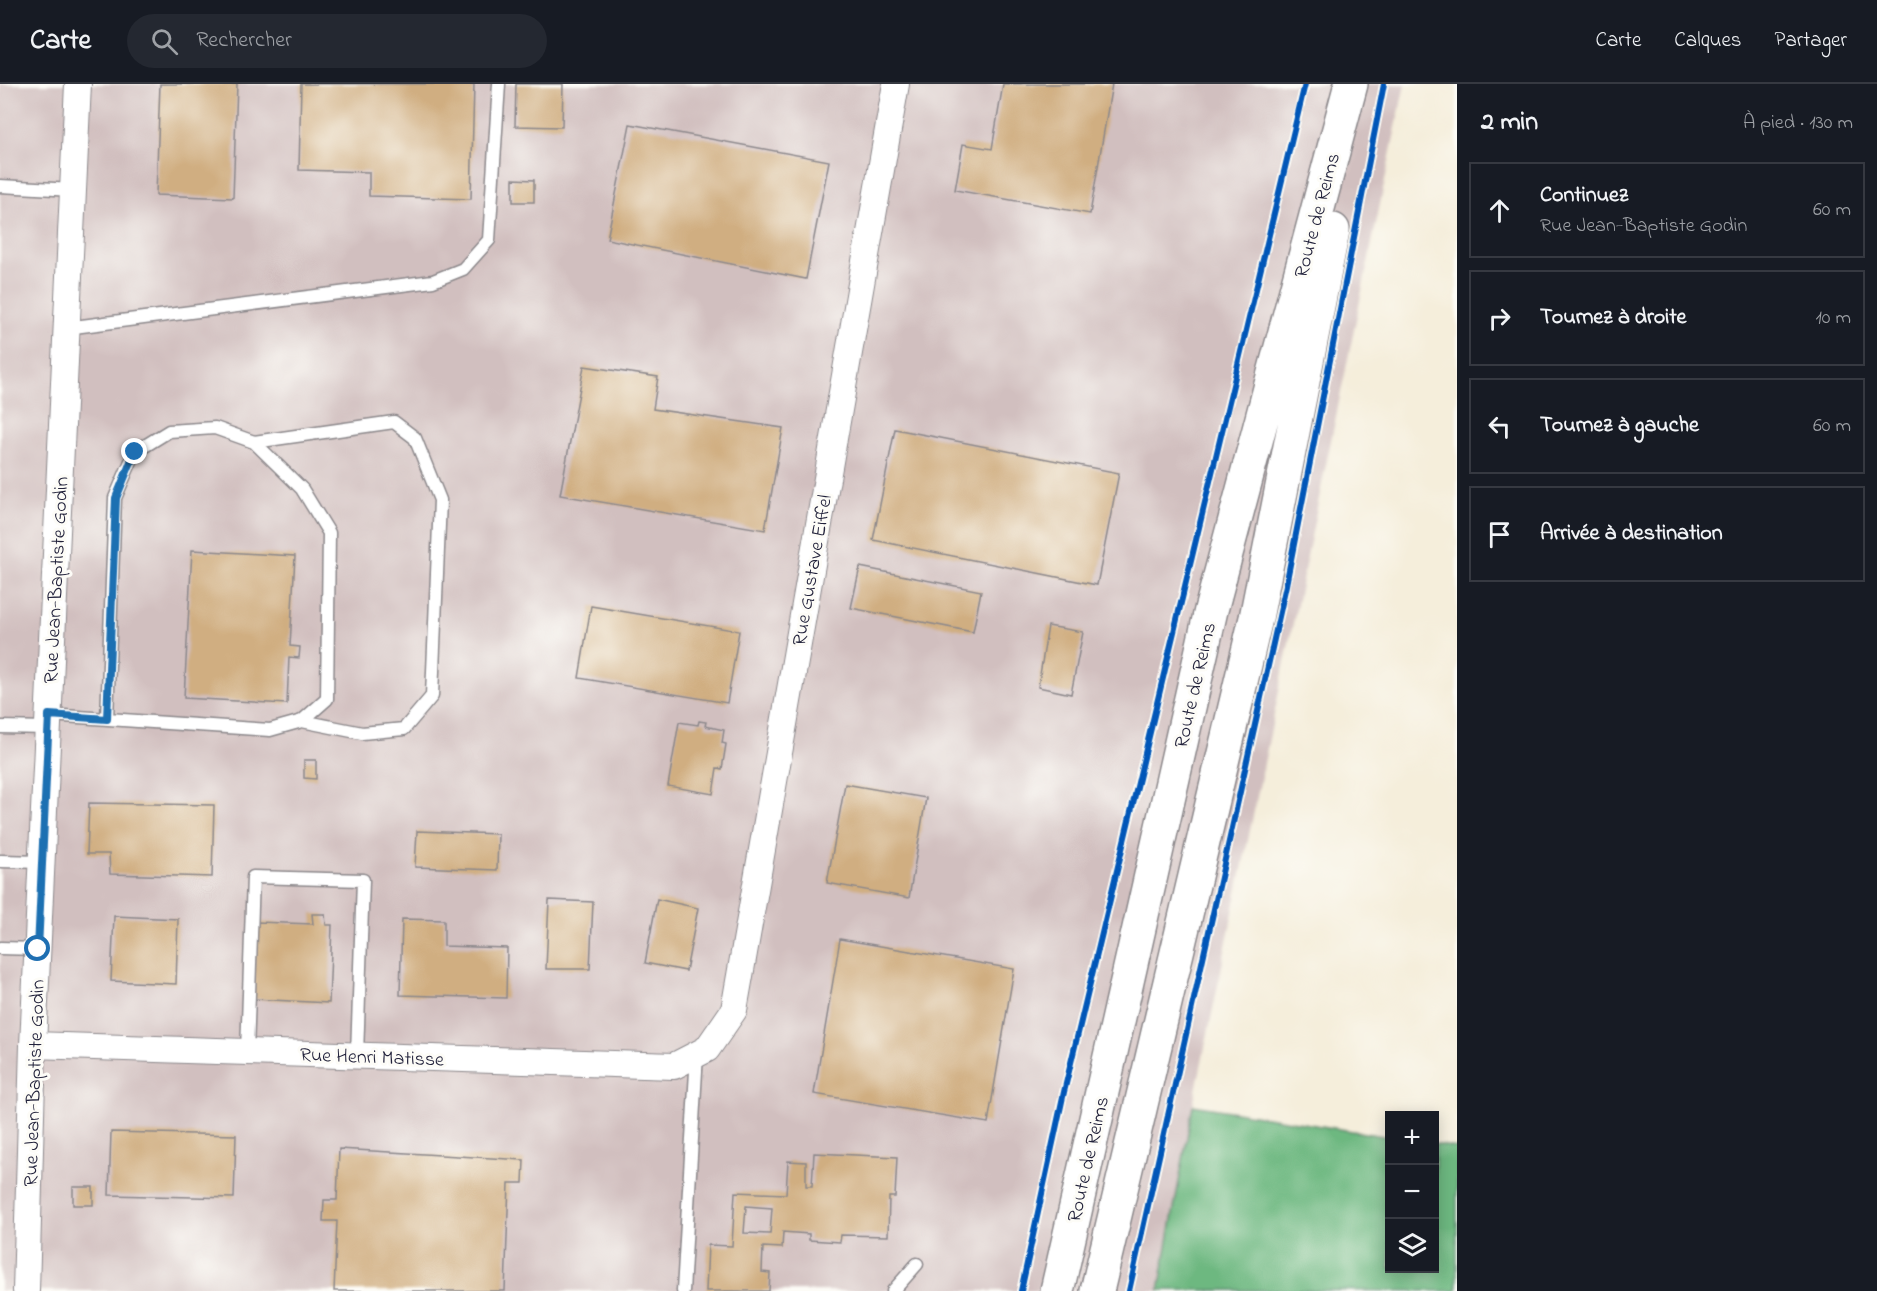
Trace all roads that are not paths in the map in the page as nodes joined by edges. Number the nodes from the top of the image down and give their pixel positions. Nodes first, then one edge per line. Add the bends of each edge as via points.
1 (78, 84) edge
2 (499, 84) edge
3 (896, 84) edge
4 (1351, 84) edge
5 (1362, 84) edge
6 (0, 186) edge
7 (73, 190) junction
8 (66, 328) junction
9 (255, 442) junction
10 (107, 719) junction
11 (48, 721) junction
12 (302, 721) junction
13 (0, 727) edge
14 (0, 861) edge
15 (42, 862) junction
16 (0, 948) edge
17 (38, 949) junction
18 (33, 1045) junction
19 (702, 1051) junction
20 (247, 1052) junction
21 (357, 1055) junction
22 (916, 1264) dead end
23 (26, 1291) edge
24 (683, 1291) edge
25 (893, 1291) edge
26 (1057, 1291) edge
27 (1097, 1291) edge

1 - 7 street, Rue Jean-Baptiste Godin
2 - 8 lane via 489,240 463,269 433,281
3 - 19 street, Rue Gustave Eiffel via 734,1010
4 - 26 main road, Route de Reims via 1212,610
5 - 27 main road, Route de Reims via 1256,618
6 - 7 lane
7 - 8 street, Rue Jean-Baptiste Godin
8 - 11 street, Rue Jean-Baptiste Godin
9 - 10 lane via 215,428 169,431 135,452 116,498
9 - 12 lane via 302,489 329,533 327,699
9 - 12 lane via 394,422 415,438 440,500 432,696 404,729 362,733
10 - 11 lane
10 - 12 lane via 270,730
11 - 13 lane
11 - 15 street, Rue Jean-Baptiste Godin
14 - 15 lane
15 - 17 street, Rue Jean-Baptiste Godin
16 - 17 lane
17 - 18 street, Rue Jean-Baptiste Godin
18 - 20 street, Rue Henri Matisse
18 - 23 street, Rue Jean-Baptiste Godin
19 - 21 street, Rue Henri Matisse via 674,1066
19 - 24 lane
20 - 21 street, Rue Henri Matisse
20 - 21 lane via 253,877 363,880
22 - 25 lane

